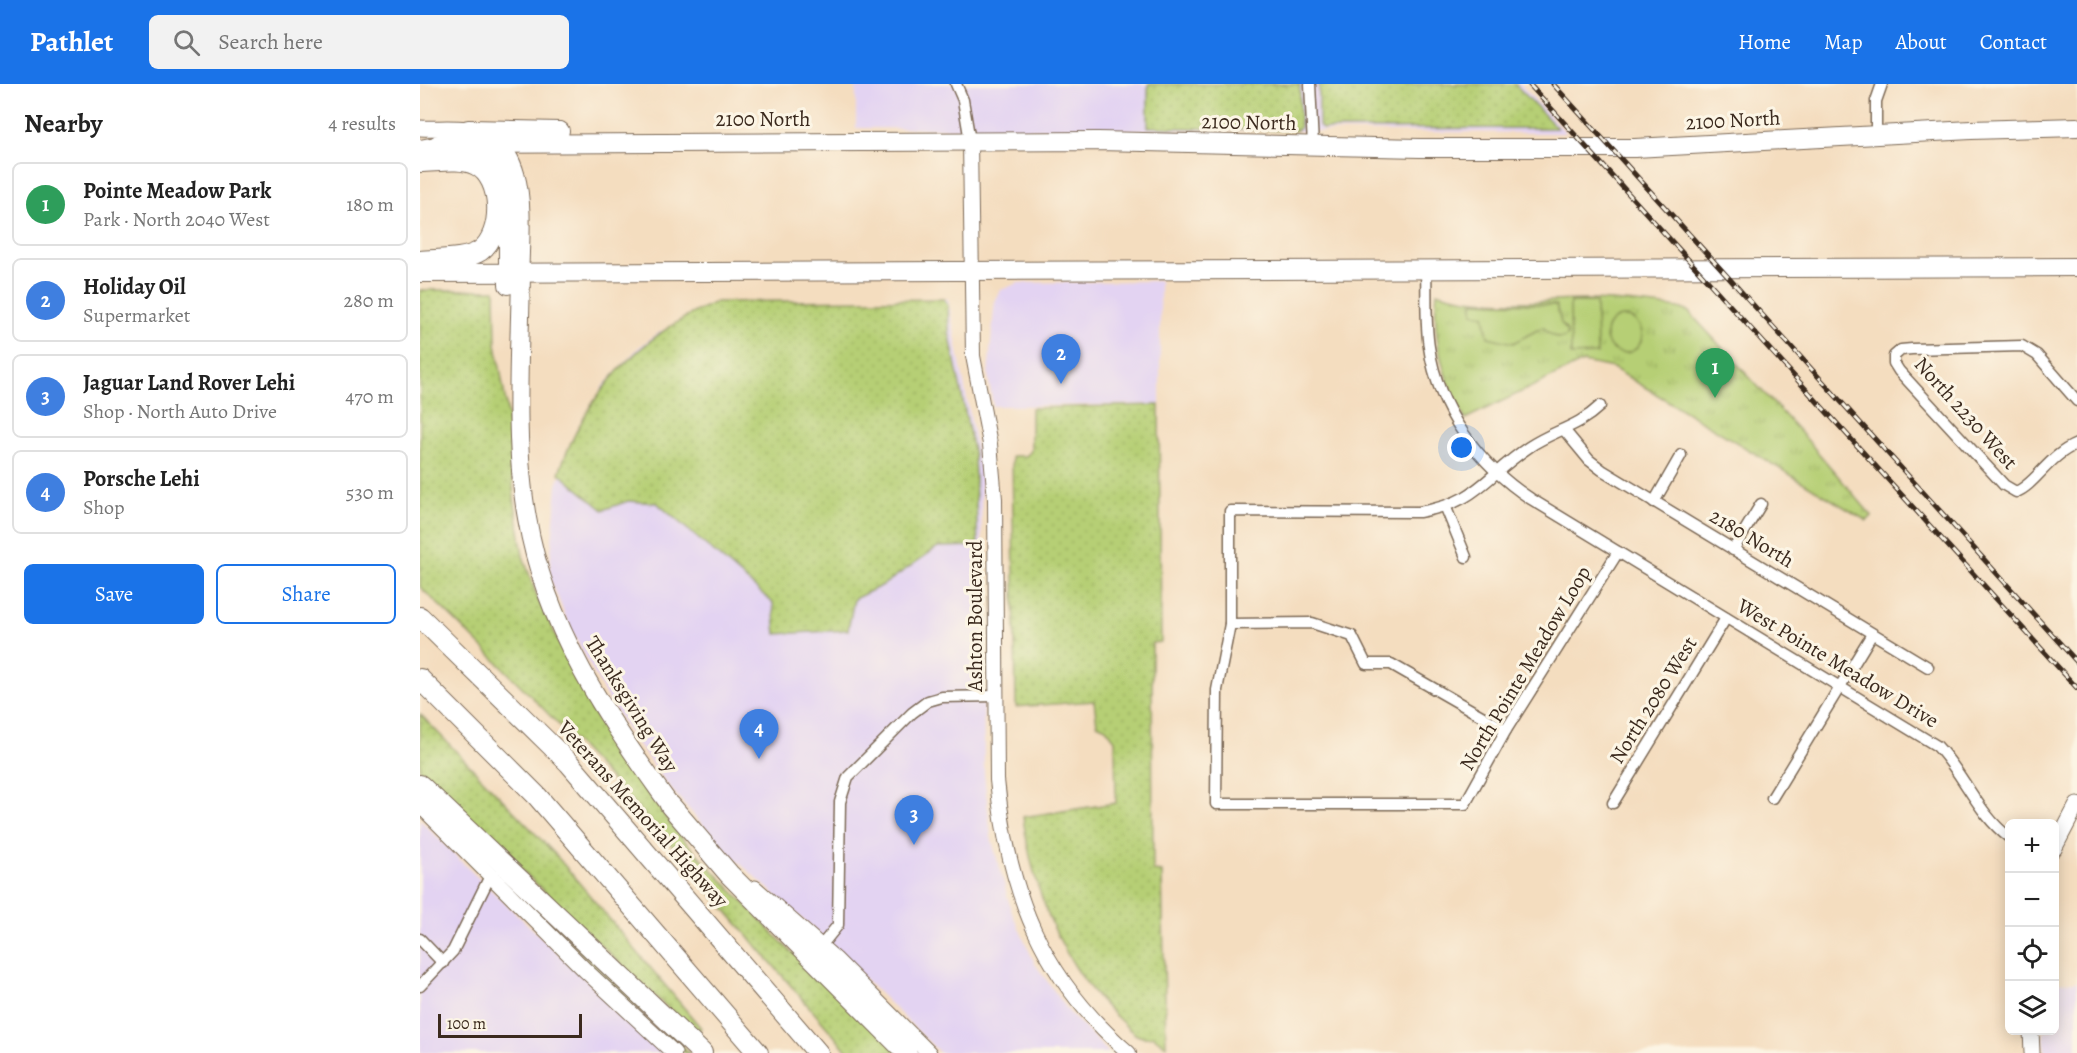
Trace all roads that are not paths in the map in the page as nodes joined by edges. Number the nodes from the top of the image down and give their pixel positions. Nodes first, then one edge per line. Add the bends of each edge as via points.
1 (957, 84) edge
2 (1310, 84) edge
3 (1882, 84) edge
4 (2077, 127) edge
5 (420, 128) edge
6 (1876, 136) junction
7 (462, 139) junction
8 (970, 141) junction
9 (732, 142) junction
10 (498, 143) junction
11 (420, 144) edge
12 (1313, 146) junction
13 (420, 150) edge
14 (420, 162) edge
15 (420, 261) edge
16 (2077, 267) edge
17 (1426, 269) junction
18 (972, 271) junction
19 (420, 273) edge
20 (514, 273) junction
21 (2077, 401) edge
22 (1600, 406) dead end
23 (1565, 431) junction
24 (2077, 444) edge
25 (1681, 455) dead end
26 (1498, 474) junction
27 (1654, 502) junction
28 (1761, 504) dead end
29 (1446, 508) junction
30 (1733, 550) junction
31 (1618, 552) junction
32 (1466, 557) dead end
33 (420, 617) edge
34 (1726, 618) junction
35 (1230, 624) junction
36 (1872, 634) junction
37 (1928, 667) dead end
38 (420, 678) edge
39 (1840, 687) junction
40 (996, 696) junction
41 (1506, 729) junction
42 (420, 785) edge
43 (1772, 798) dead end
44 (1613, 803) dead end
45 (420, 805) edge
46 (670, 805) junction
47 (2077, 805) edge
48 (2005, 834) edge
49 (2059, 841) edge
50 (490, 876) junction
51 (420, 939) edge
52 (820, 946) junction
53 (443, 963) junction
54 (420, 986) edge
55 (2031, 1035) edge
56 (674, 1053) edge
57 (702, 1053) edge
58 (758, 1053) edge
59 (818, 1053) edge
60 (907, 1053) edge
61 (929, 1053) edge
62 (1129, 1053) edge
63 (2032, 1053) edge

1 - 8 street
2 - 12 street
3 - 6 street via 1875,107
4 - 6 highway, 2100 North
5 - 7 main road
6 - 12 highway, 2100 North via 1635,148
7 - 9 highway via 648,134
7 - 10 highway, 2100 North
7 - 11 highway, 2100 North
7 - 13 highway
7 - 20 highway, Thanksgiving Way via 494,159 506,178
8 - 9 highway, 2100 North
8 - 12 highway, 2100 North
8 - 18 street, Ashton Boulevard
9 - 10 highway, 2100 North
10 - 20 main road via 512,159 520,181
14 - 15 highway via 475,164 489,177 495,193 494,228 481,250
16 - 17 highway
17 - 18 highway
17 - 26 street, West Pointe Meadow Drive via 1429,348 1439,386 1458,426
18 - 20 highway
18 - 40 street, Ashton Boulevard via 973,356 994,480
19 - 20 highway
20 - 46 highway, Thanksgiving Way via 509,360 520,417 526,516 546,594 573,654 602,704
21 - 24 street, North 2230 West via 2037,355 2022,346 1912,349 1901,350 1894,356 1899,371 2004,485 2016,492 2025,489 2053,458
22 - 23 street
23 - 26 street via 1530,446
23 - 27 street, 2180 North via 1588,460
25 - 27 street
26 - 29 street
26 - 31 street, West Pointe Meadow Drive via 1515,489
27 - 30 street, 2180 North
28 - 30 street
29 - 32 street
29 - 35 street via 1419,512 1230,511
30 - 36 street, 2180 North
31 - 34 street, West Pointe Meadow Drive
31 - 41 street, North Pointe Meadow Loop
33 - 59 highway, Veterans Memorial Highway via 569,763
34 - 39 street, West Pointe Meadow Drive
34 - 44 street, North 2080 West
35 - 41 street via 1312,623 1352,636 1366,664 1391,664
35 - 41 street, North Pointe Meadow Loop via 1217,690 1216,804 1466,804
36 - 37 street, 2180 North
36 - 39 street
38 - 58 highway via 537,796
39 - 43 street
39 - 48 street, West Pointe Meadow Drive via 1937,746
40 - 52 street via 928,701 848,777 840,802 838,925
40 - 62 street, Ashton Boulevard via 1001,816 1013,876 1025,910 1046,955 1071,993
42 - 57 highway
45 - 50 main road
46 - 52 main road, Thanksgiving Way
46 - 60 highway via 729,874
47 - 49 main road
50 - 53 street
50 - 56 main road
51 - 53 street
52 - 61 main road, Thanksgiving Way
53 - 54 street
55 - 63 main road

